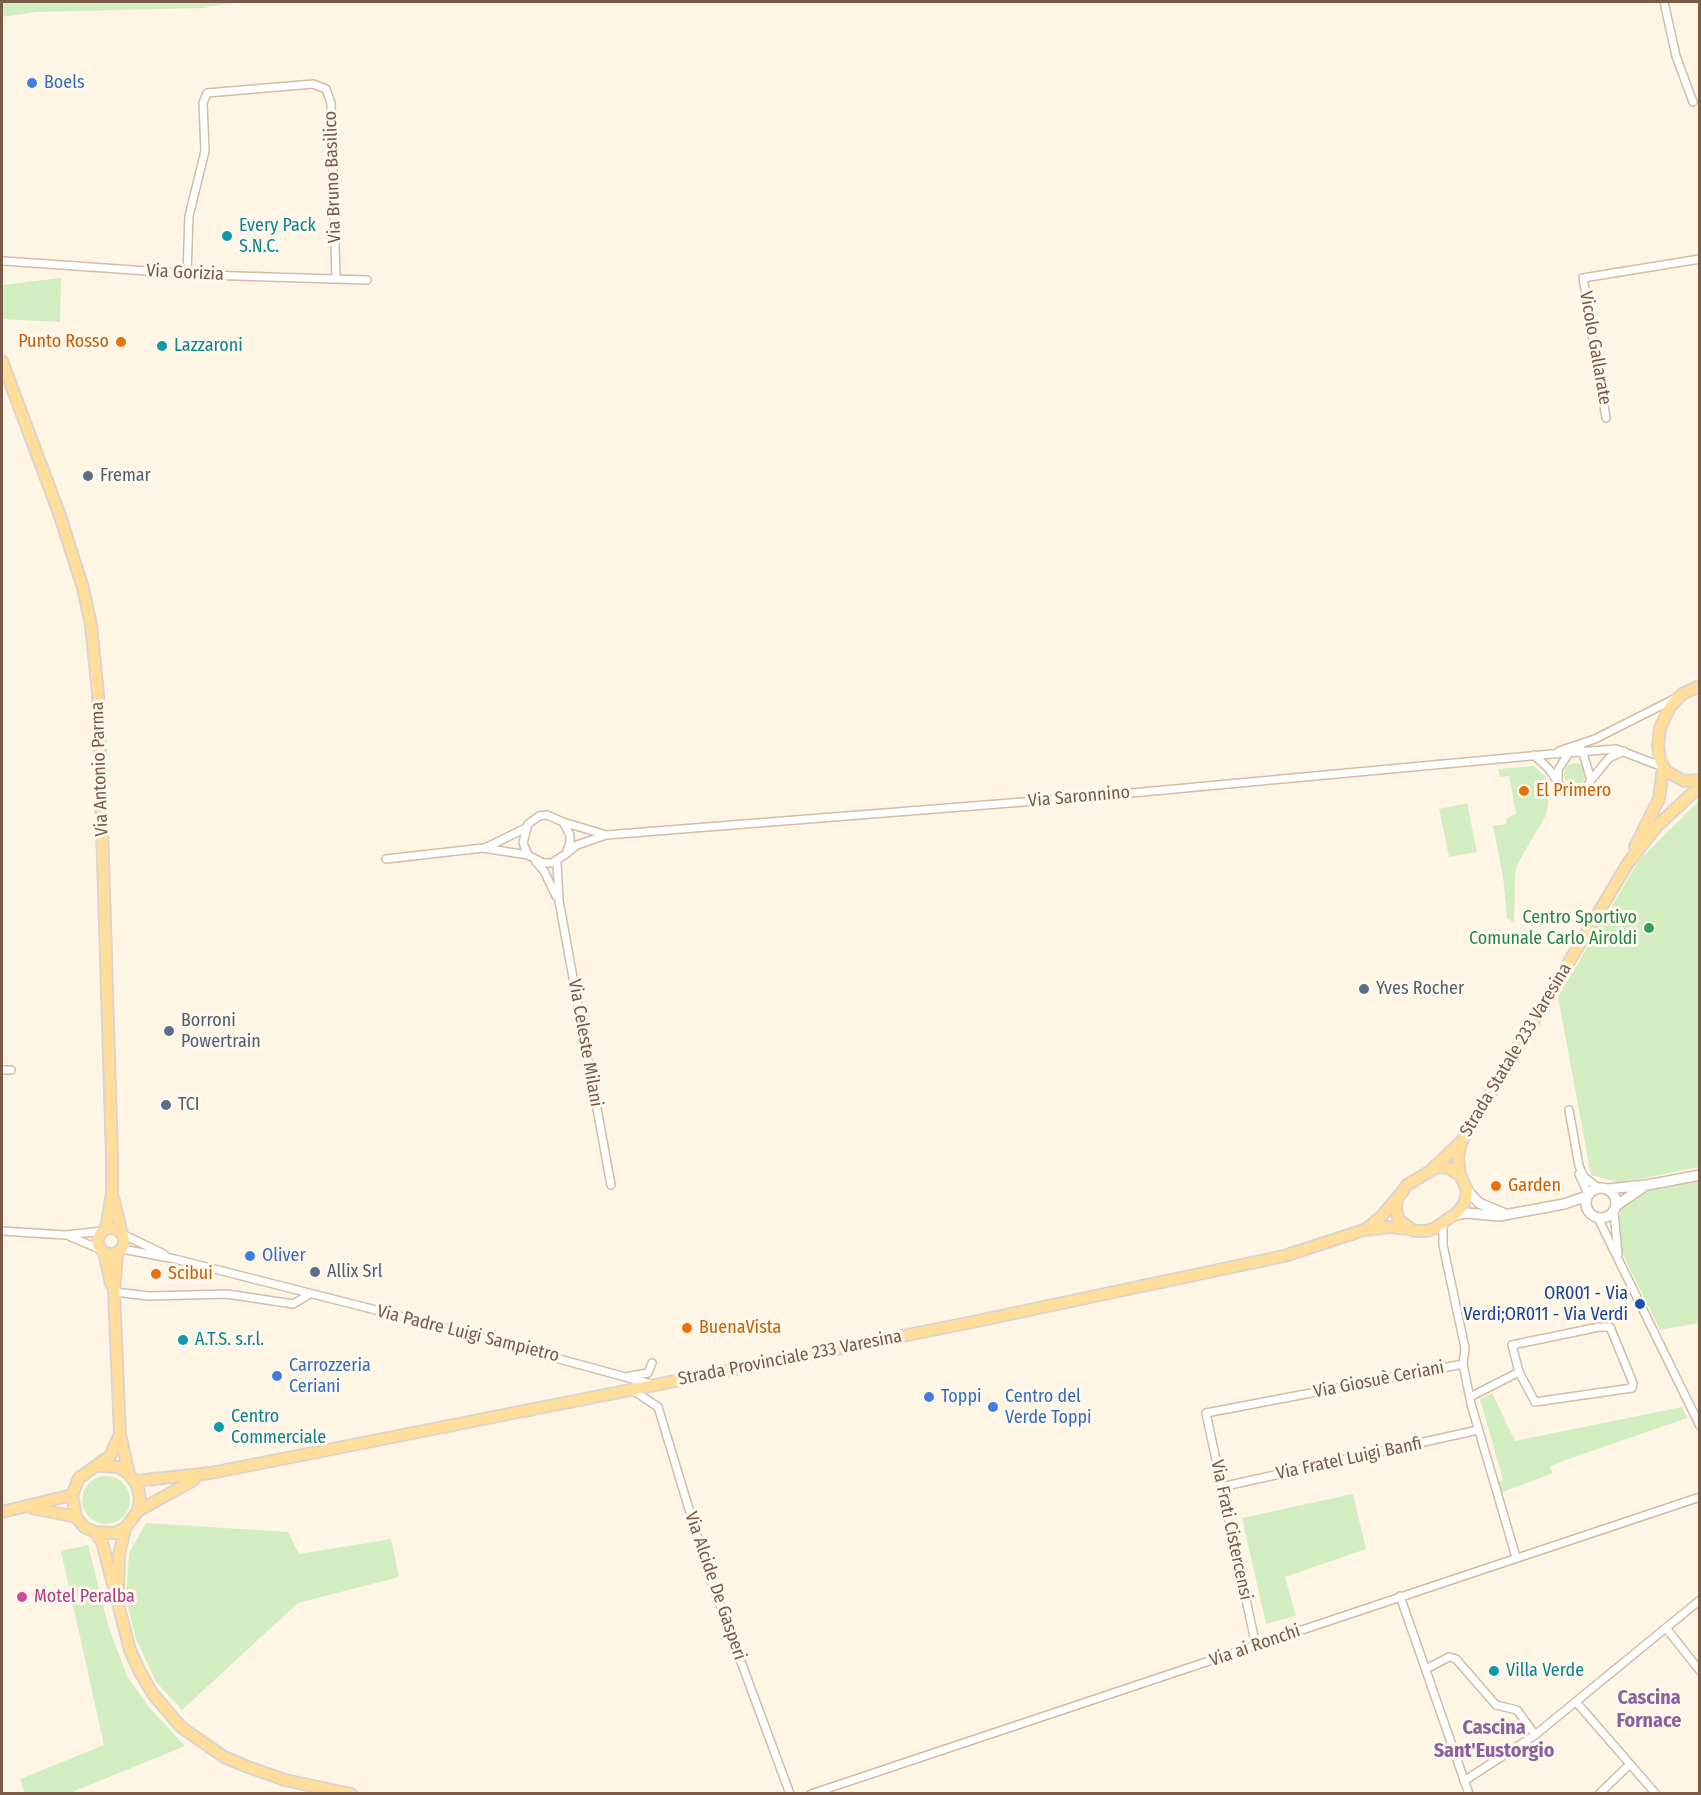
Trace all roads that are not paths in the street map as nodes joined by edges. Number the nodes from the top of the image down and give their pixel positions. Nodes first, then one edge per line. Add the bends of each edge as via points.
1 (1664, 2) edge
2 (1693, 102) dead end
3 (1700, 259) edge
4 (2, 262) edge
5 (187, 274) junction
6 (336, 279) junction
7 (367, 280) dead end
8 (2, 361) edge
9 (1606, 418) dead end
10 (1700, 686) edge
11 (1677, 698) junction
12 (1573, 748) junction
13 (1625, 750) junction
14 (1583, 752) junction
15 (1534, 755) junction
16 (1663, 767) junction
17 (1590, 780) junction
18 (1700, 780) edge
19 (1558, 781) junction
20 (1700, 786) edge
21 (563, 822) junction
22 (525, 828) junction
23 (606, 835) junction
24 (483, 848) junction
25 (566, 854) junction
26 (528, 855) junction
27 (386, 859) dead end
28 (534, 860) junction
29 (557, 862) junction
30 (1628, 863) junction
31 (559, 901) junction
32 (2, 1070) edge
33 (11, 1070) dead end
34 (1569, 1110) dead end
35 (1461, 1141) junction
36 (1579, 1166) junction
37 (1433, 1168) junction
38 (1460, 1175) junction
39 (1700, 1175) edge
40 (611, 1185) dead end
41 (1647, 1185) junction
42 (1598, 1188) junction
43 (1608, 1189) junction
44 (1467, 1190) junction
45 (112, 1192) junction
46 (1588, 1195) junction
47 (1397, 1198) junction
48 (1564, 1204) junction
49 (1615, 1208) junction
50 (1587, 1209) junction
51 (1505, 1214) junction
52 (1454, 1215) junction
53 (1598, 1218) junction
54 (1443, 1223) junction
55 (1409, 1229) junction
56 (104, 1230) junction
57 (1364, 1230) junction
58 (2, 1231) edge
59 (122, 1234) junction
60 (65, 1235) junction
61 (103, 1251) junction
62 (119, 1251) junction
63 (175, 1259) junction
64 (1618, 1259) junction
65 (114, 1292) junction
66 (310, 1294) junction
67 (652, 1363) dead end
68 (1463, 1364) junction
69 (1519, 1372) junction
70 (624, 1376) junction
71 (655, 1385) junction
72 (630, 1389) junction
73 (1470, 1397) junction
74 (1206, 1413) joint
75 (1700, 1426) edge
76 (1478, 1430) junction
77 (120, 1434) junction
78 (99, 1466) junction
79 (211, 1473) junction
80 (132, 1478) junction
81 (1221, 1487) junction
82 (72, 1495) junction
83 (1700, 1497) edge
84 (28, 1508) junction
85 (138, 1510) junction
86 (2, 1512) edge
87 (76, 1517) junction
88 (125, 1528) junction
89 (95, 1532) junction
90 (1516, 1557) junction
91 (1400, 1596) junction
92 (1700, 1600) edge
93 (118, 1601) junction
94 (1666, 1628) junction
95 (1256, 1646) junction
96 (1426, 1669) junction
97 (1700, 1671) edge
98 (1577, 1703) junction
99 (1535, 1735) junction
100 (1630, 1764) junction
101 (1464, 1781) junction
102 (351, 1794) edge
103 (790, 1794) edge
104 (811, 1794) edge
105 (1469, 1794) edge
106 (1599, 1794) edge
107 (1656, 1794) edge

1 - 2 street via 1676,56
3 - 9 street, Vicolo Gallarate via 1583,278
4 - 5 street, Via Gorizia
5 - 6 street, Via Gorizia
5 - 6 street, Via Bruno Basilico via 189,216 205,151 203,103 207,93 313,84 326,89 331,103
6 - 7 street, Via Gorizia
8 - 45 main road, Via Antonio Parma via 59,513 91,625 98,694
10 - 11 main road
11 - 12 street, Via Saronnino
11 - 16 main road, Strada Statale 233 Varesina via 1667,712 1659,736
12 - 14 street
12 - 14 street, Via Saronnino
12 - 15 street, Via Saronnino
12 - 19 street via 1558,770
13 - 14 street, Via Saronnino
13 - 16 street, Via Saronnino
13 - 17 street via 1609,758
14 - 17 street
15 - 19 street
15 - 23 street, Via Saronnino via 1099,796
16 - 18 main road via 1677,778
16 - 30 main road, Strada Statale 233 Varesina via 1659,799
17 - 19 street via 1584,790 1573,793 1563,789
20 - 30 main road, Strada Statale 233 Varesina via 1657,826
21 - 22 street, Via Saronnino via 539,816
21 - 23 street, Via Saronnino
21 - 25 street via 570,835
22 - 24 street, Via Saronnino
22 - 26 street via 523,843
23 - 25 street, Via Saronnino via 584,842
24 - 26 street, Via Saronnino
24 - 27 street, Via Saronnino
25 - 29 street, Via Saronnino
26 - 28 street
28 - 29 street
28 - 31 street
29 - 31 street
30 - 35 main road, Strada Statale 233 Varesina
31 - 40 street, Via Celeste Milani
32 - 33 street
34 - 36 street
35 - 37 main road, Strada Statale 233 Varesina
35 - 38 main road
36 - 42 street via 1584,1177
36 - 46 street
37 - 38 main road via 1449,1168
37 - 47 main road via 1407,1185
38 - 44 main road
39 - 41 street
41 - 43 street
41 - 49 street via 1632,1192
42 - 43 street
42 - 46 street
43 - 49 street via 1615,1196
44 - 51 street via 1479,1203
44 - 52 main road via 1465,1202
45 - 56 main road, Via Antonio Parma
45 - 59 main road, Via Antonio Parma
46 - 48 street
46 - 50 street
47 - 55 main road via 1397,1215
47 - 57 main road
48 - 50 street
48 - 51 street
49 - 53 street via 1607,1218
49 - 64 street
50 - 53 street
51 - 52 street
52 - 54 main road
53 - 64 street
54 - 55 main road via 1428,1231
54 - 68 street via 1443,1245 1465,1348
55 - 57 main road
56 - 59 main road via 117,1229
56 - 60 street
56 - 61 main road via 98,1242
57 - 71 main road, Strada Provinciale 233 Varesina via 1284,1256
58 - 60 street
59 - 62 main road via 124,1242
59 - 63 street, Via Padre Luigi Sampietro
60 - 61 street
61 - 62 main road
61 - 65 main road
62 - 63 street, Via Padre Luigi Sampietro
62 - 65 main road
63 - 66 street, Via Padre Luigi Sampietro
64 - 75 street
65 - 66 street via 150,1296 227,1294 293,1305
65 - 77 main road
66 - 70 street, Via Padre Luigi Sampietro
67 - 70 street via 648,1373
68 - 73 street, Via Giosuè Ceriani
68 - 74 street, Via Giosuè Ceriani
69 - 69 street via 1535,1402 1632,1388 1633,1383 1610,1327 1512,1345
69 - 73 street
70 - 71 street, Via Padre Luigi Sampietro
71 - 72 main road, Strada Provinciale 233 Varesina
72 - 79 main road, Strada Provinciale 233 Varesina
72 - 103 street, Via Alcide De Gasperi via 658,1407 710,1578
73 - 76 street, Via Giosuè Ceriani
74 - 81 street, Via Frati Cistercensi
76 - 81 street, Via Fratel Luigi Banfi
76 - 90 street, Via Giosuè Ceriani
77 - 78 main road via 110,1456
77 - 80 main road
78 - 80 main road via 118,1467
78 - 82 main road via 78,1478
79 - 80 main road, Strada Provinciale 233 Varesina
79 - 85 main road, Strada Provinciale 233 Varesina
80 - 85 main road via 140,1499
81 - 95 street, Via Frati Cistercensi
82 - 84 main road
82 - 87 main road
83 - 90 street, Via ai Ronchi
84 - 86 main road
84 - 87 main road
85 - 88 main road
87 - 89 main road
88 - 89 main road via 106,1534
88 - 93 main road via 119,1555
89 - 93 main road via 102,1542
90 - 91 street, Via ai Ronchi
91 - 95 street, Via ai Ronchi
91 - 96 street
92 - 94 street
93 - 102 main road via 130,1650 140,1672 153,1694 186,1731 224,1757 248,1767 285,1780
94 - 97 street
94 - 98 street
95 - 104 street, Via ai Ronchi
96 - 99 street via 1449,1657 1456,1659 1497,1705 1516,1710
96 - 101 street
98 - 99 street
98 - 100 street
99 - 101 street
100 - 106 street
100 - 107 street
101 - 105 street

